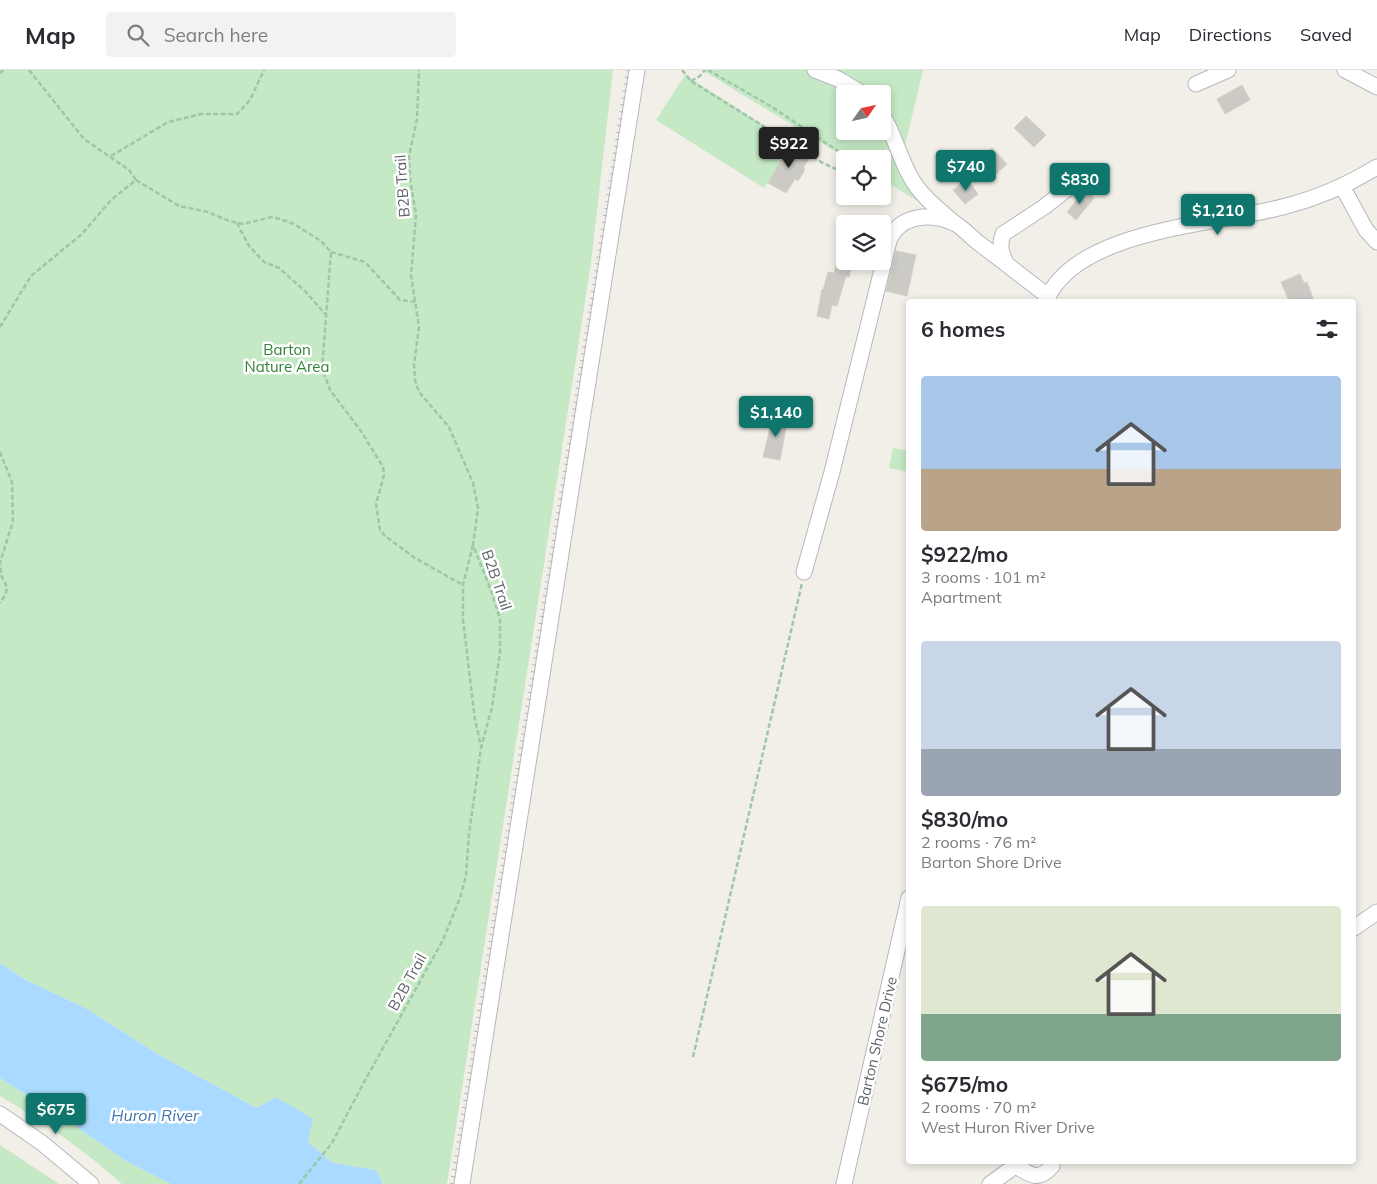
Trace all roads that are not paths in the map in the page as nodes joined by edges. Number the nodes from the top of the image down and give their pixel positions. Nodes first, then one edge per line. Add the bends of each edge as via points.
1 (637, 70) edge
2 (815, 70) edge
3 (1228, 70) edge
4 (1345, 70) edge
5 (1196, 84) dead end
6 (849, 85) edge
7 (1377, 87) edge
8 (891, 129) edge
9 (1377, 167) edge
10 (1072, 185) dead end
11 (1342, 186) junction
12 (956, 224) junction
13 (1003, 234) junction
14 (970, 236) junction
15 (1377, 242) edge
16 (1006, 263) junction
17 (1047, 299) edge
18 (804, 572) road end
19 (906, 911) edge
20 (1377, 912) edge
21 (1356, 927) edge
22 (0, 1114) edge
23 (1019, 1164) edge
24 (1052, 1164) edge
25 (91, 1184) edge
26 (462, 1184) edge
27 (844, 1184) edge
28 (990, 1184) edge

1 - 26 street
2 - 6 street
3 - 5 street
4 - 7 street
8 - 12 street via 917,188
9 - 11 street
10 - 13 street
11 - 15 street via 1366,230
11 - 17 street via 1284,207 1140,237 1110,247 1075,264 1054,286
12 - 14 street
12 - 18 street via 935,218 916,218 901,224 890,238
13 - 14 street
13 - 16 street via 1000,247
14 - 16 street
16 - 17 street
19 - 27 street, Barton Shore Drive
20 - 21 street
22 - 25 street via 42,1143
23 - 24 street via 1031,1176 1043,1174
23 - 28 street

